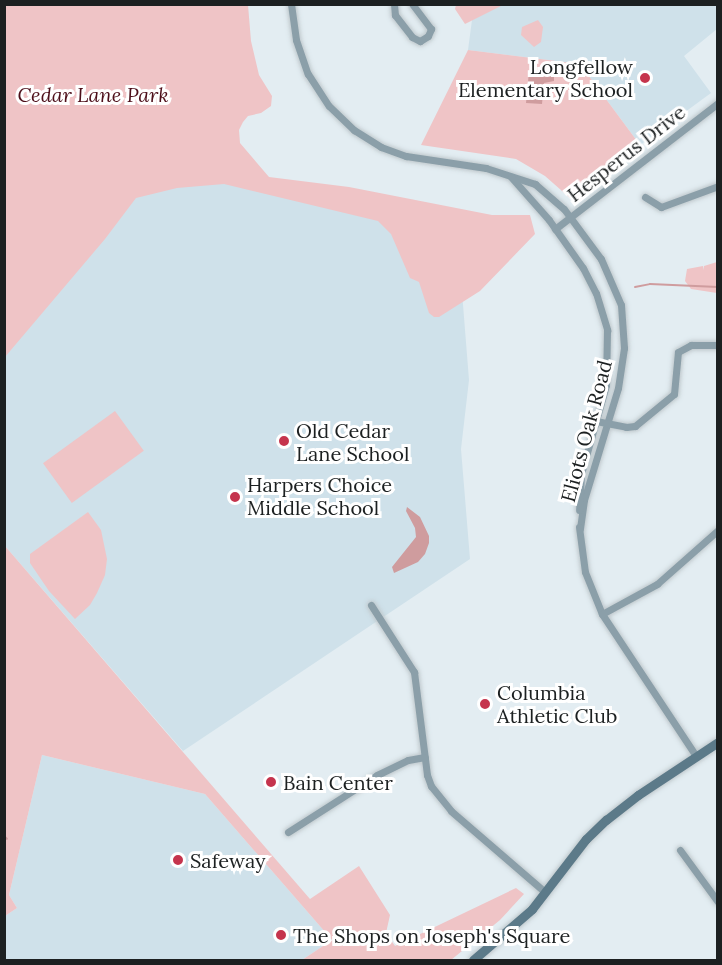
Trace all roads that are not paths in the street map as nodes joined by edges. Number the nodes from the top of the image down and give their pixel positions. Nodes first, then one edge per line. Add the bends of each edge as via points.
1 (291, 4) edge
2 (394, 4) edge
3 (412, 4) edge
4 (717, 104) edge
5 (509, 175) junction
6 (717, 186) edge
7 (645, 197) dead end
8 (571, 217) junction
9 (555, 228) junction
10 (717, 345) edge
11 (596, 422) junction
12 (607, 424) junction
13 (579, 529) junction
14 (717, 530) edge
15 (371, 605) dead end
16 (602, 614) junction
17 (717, 742) edge
18 (696, 756) junction
19 (424, 757) junction
20 (288, 832) dead end
21 (680, 850) dead end
22 (545, 892) junction
23 (717, 902) edge
24 (473, 960) edge

1 - 5 street, Eliots Oak Road via 296,40 308,74 329,106 354,130 381,147 406,156
2 - 3 street via 395,15 420,41 431,29
4 - 8 street, Hesperus Drive
5 - 8 street, Eliots Oak Road via 535,184
5 - 9 street, Eliots Oak Road
6 - 7 street via 661,207
8 - 9 street, Hesperus Drive
8 - 12 street, Eliots Oak Road via 601,259 621,305 622,366
9 - 11 street, Eliots Oak Road via 590,280 607,330 606,385
10 - 12 street via 681,349 676,357 675,389 670,400 635,426
11 - 12 street
11 - 13 street, Eliots Oak Road via 581,474
12 - 13 street, Eliots Oak Road
13 - 16 street, Eliots Oak Road via 585,572
14 - 16 street via 657,584
15 - 19 street via 414,672
16 - 18 street, Eliots Oak Road
17 - 18 main road
18 - 22 main road via 606,820
19 - 20 street via 377,775
19 - 22 street via 427,775 441,800
21 - 23 street
22 - 24 main road via 516,924

